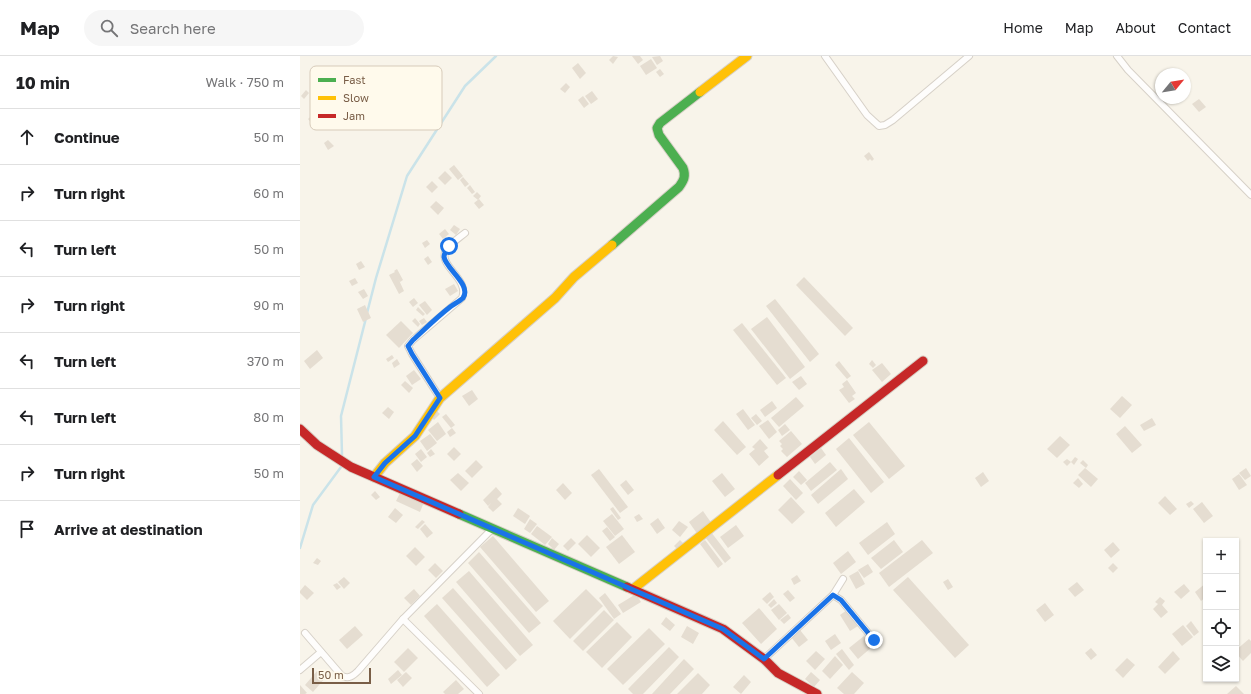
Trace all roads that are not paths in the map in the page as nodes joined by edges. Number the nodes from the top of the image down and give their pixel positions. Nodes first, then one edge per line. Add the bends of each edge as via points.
1 (747, 56) edge
2 (826, 56) edge
3 (970, 56) edge
4 (1117, 56) edge
5 (1251, 195) edge
6 (465, 233) dead end
7 (922, 361) dead end
8 (440, 398) junction
9 (300, 429) edge
10 (374, 477) junction
11 (493, 528) junction
12 (843, 578) dead end
13 (633, 589) junction
14 (833, 595) junction
15 (403, 619) junction
16 (305, 633) dead end
17 (874, 640) dead end
18 (321, 652) junction
19 (764, 659) junction
20 (300, 670) edge
21 (479, 694) edge
22 (817, 694) edge

1 - 8 street via 660,123 657,128 659,135 683,168 684,181 679,187 574,277 555,298
2 - 3 street via 867,115 879,126 892,120
4 - 5 street
6 - 8 street via 449,246 444,257 464,287 462,298 408,346
7 - 13 street
8 - 10 street via 415,436 385,463
9 - 10 street via 340,460
10 - 11 street
11 - 13 street
11 - 15 street
12 - 14 street
13 - 19 street via 723,629
14 - 17 street via 841,600
14 - 19 street
15 - 18 street via 352,677 342,676
15 - 21 street
16 - 18 street
18 - 20 street
19 - 22 street via 778,673

